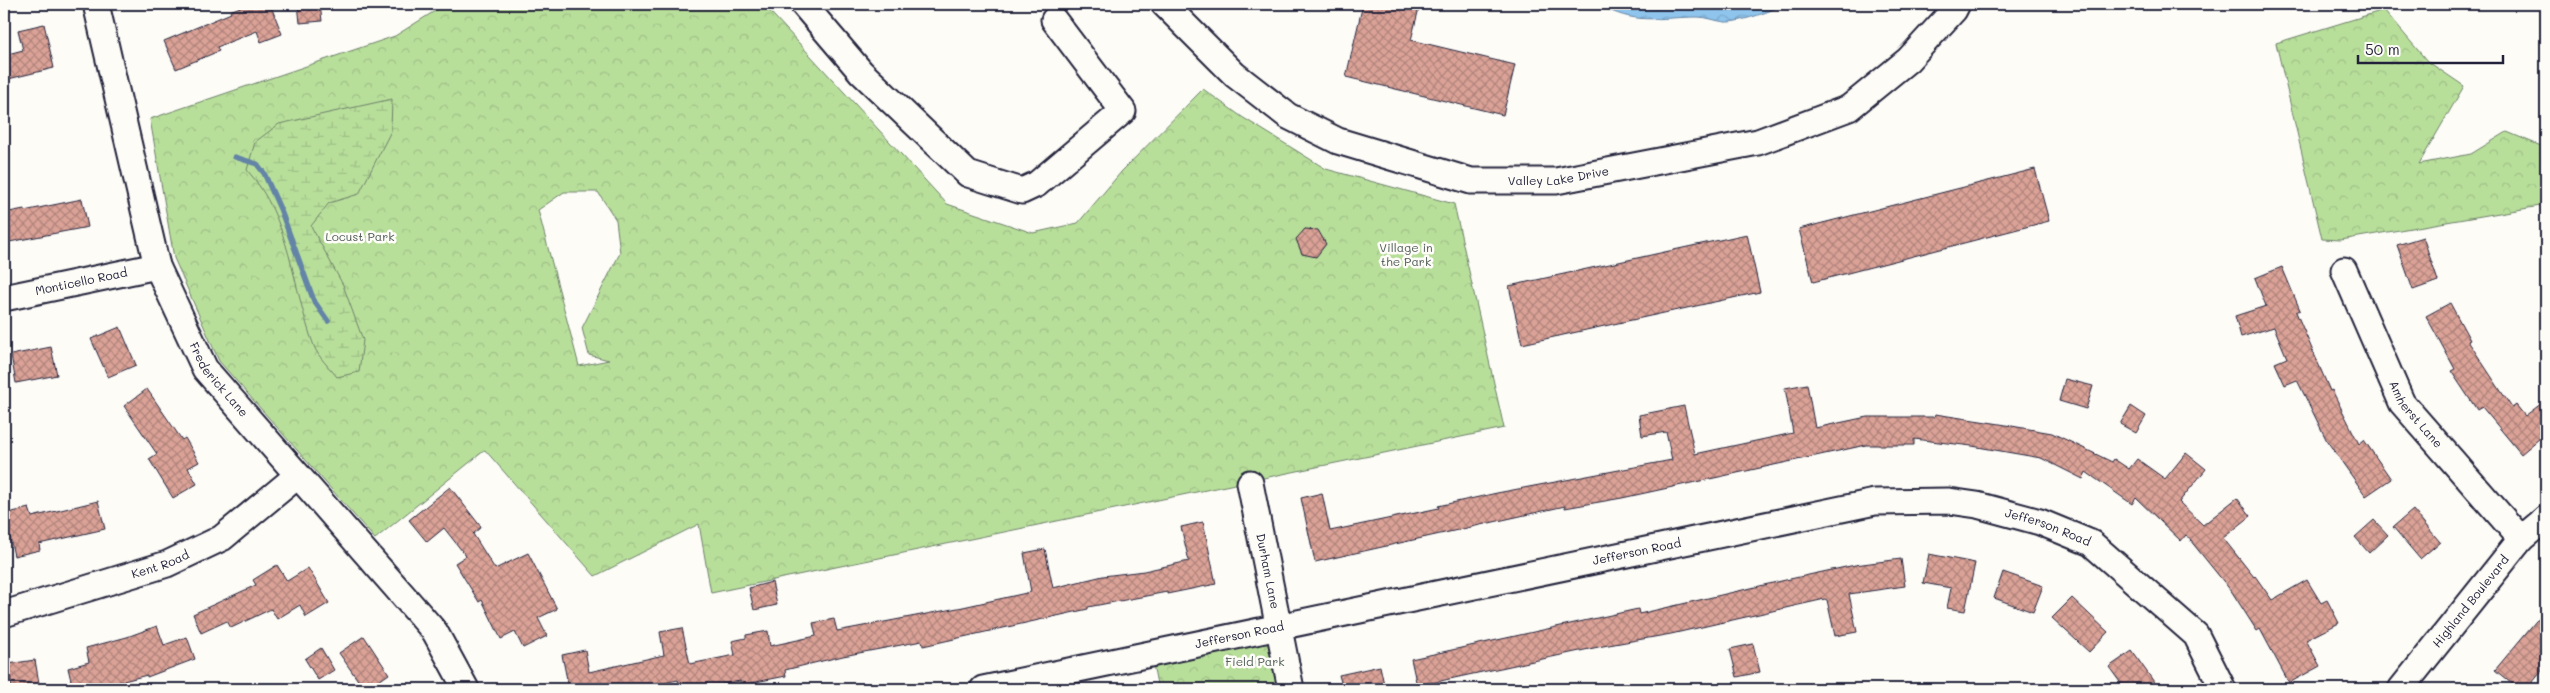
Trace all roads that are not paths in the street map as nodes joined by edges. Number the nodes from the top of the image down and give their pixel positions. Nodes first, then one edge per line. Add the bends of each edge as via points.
1 (803, 4) edge
2 (1164, 4) edge
3 (1957, 4) edge
4 (99, 5) edge
5 (1054, 20) dead end
6 (157, 266) junction
7 (2344, 270) dead end
8 (4, 298) edge
9 (297, 476) junction
10 (1250, 483) dead end
11 (2546, 518) edge
12 (2521, 539) junction
13 (4, 614) edge
14 (1278, 628) junction
15 (466, 689) edge
16 (983, 689) edge
17 (1291, 689) edge
18 (2223, 689) edge
19 (2401, 689) edge

1 - 5 street via 861,72 968,174 1022,191 1037,184 1123,111
2 - 3 street, Valley Lake Drive via 1235,75 1288,116 1338,141 1471,181 1556,181 1758,142 1849,108 1908,60
4 - 6 street, Frederick Lane
6 - 8 street, Monticello Road
6 - 9 street, Frederick Lane via 205,369
7 - 12 street, Amherst Lane via 2402,403
9 - 13 street, Kent Road via 222,538 167,564
9 - 15 street, Frederick Lane via 435,632
10 - 14 street, Durham Lane
11 - 12 street, Highland Boulevard
12 - 19 street, Highland Boulevard
14 - 16 street, Jefferson Road
14 - 17 street, Durham Lane
14 - 18 street, Jefferson Road via 1875,502 1949,501 2040,522 2091,543 2196,634

